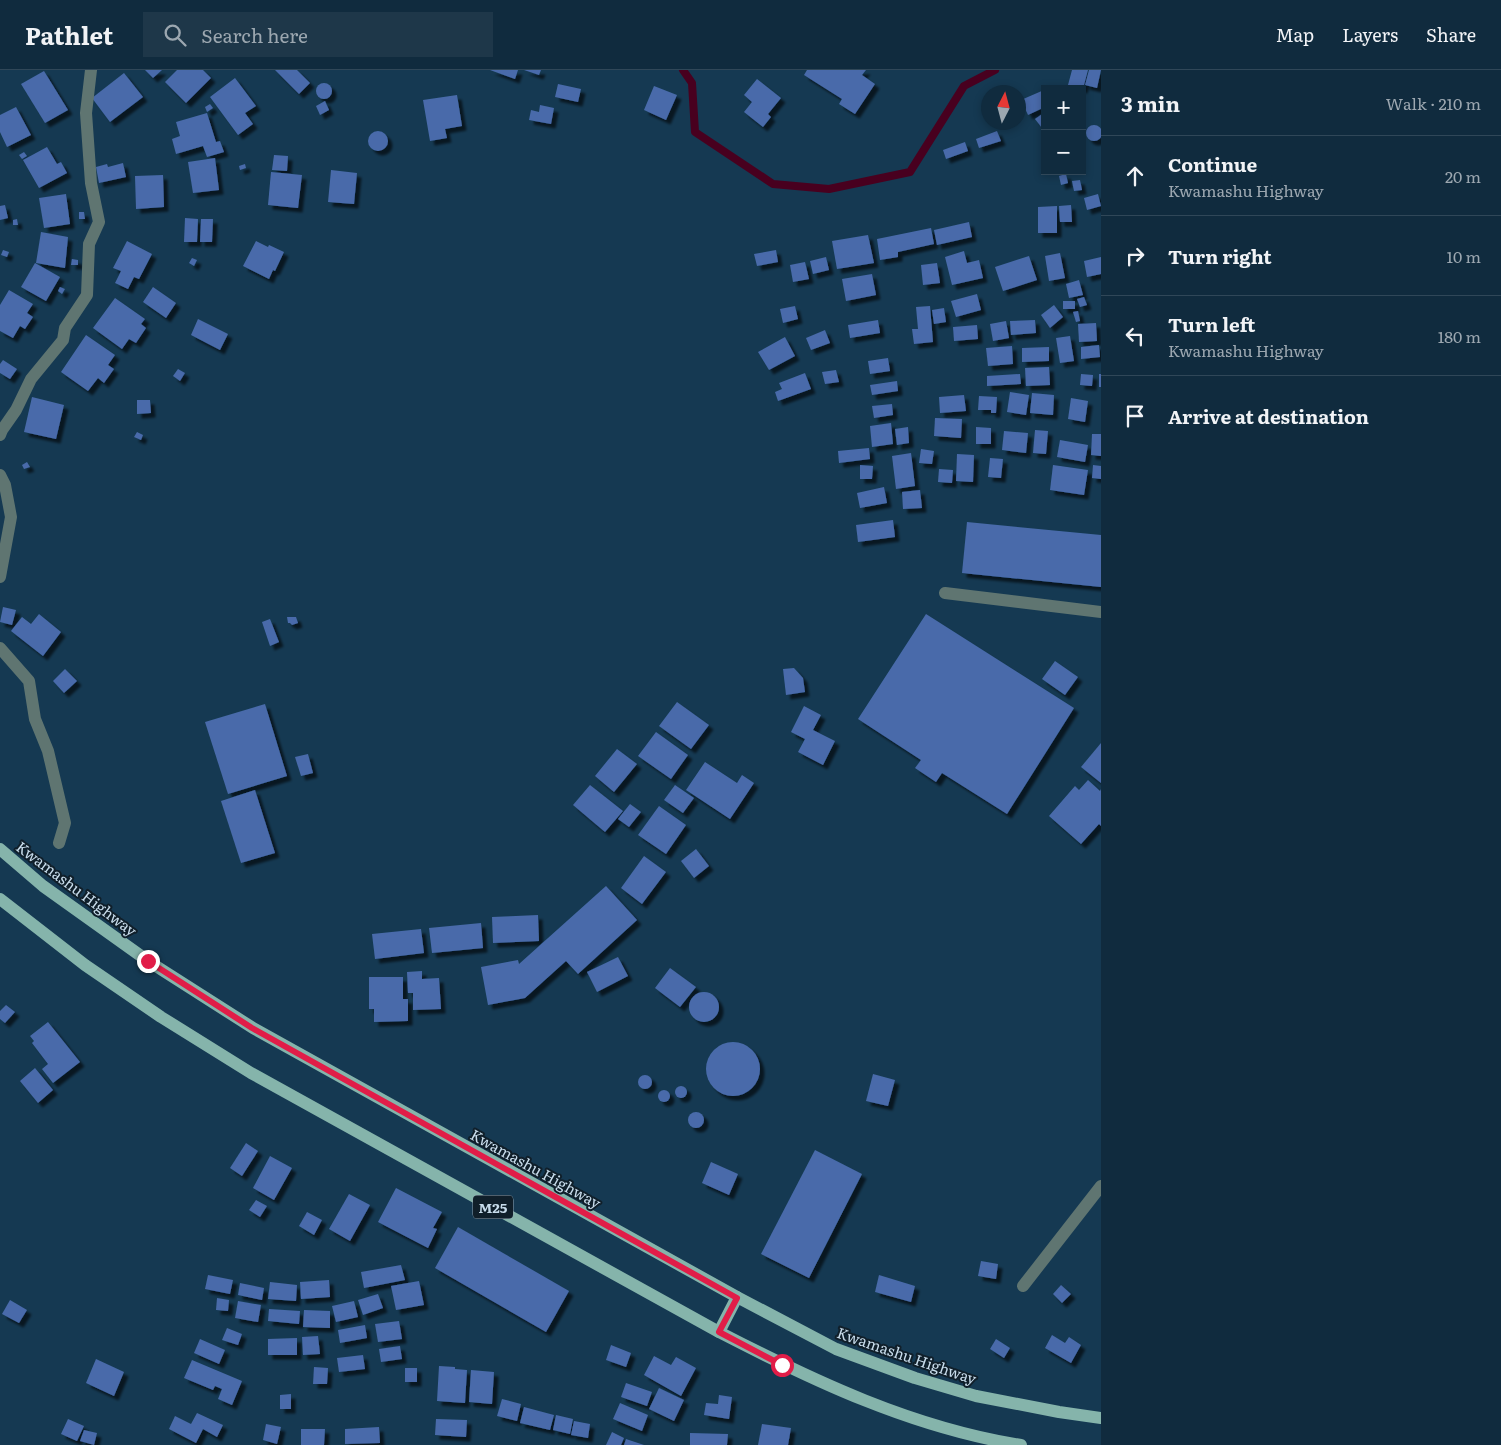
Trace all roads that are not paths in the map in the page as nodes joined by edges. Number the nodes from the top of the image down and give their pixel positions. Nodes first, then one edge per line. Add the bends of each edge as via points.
1 (91, 70) edge
2 (0, 435) edge
3 (0, 475) edge
4 (4, 534) edge
5 (0, 577) edge
6 (945, 593) dead end
7 (1101, 612) edge
8 (0, 648) edge
9 (59, 843) dead end
10 (0, 849) edge
11 (0, 899) edge
12 (1101, 1186) edge
13 (1023, 1286) dead end
14 (737, 1298) junction
15 (719, 1332) junction
16 (1101, 1418) edge
17 (1021, 1445) edge

1 - 2 street via 86,113 91,182 99,222 88,244 87,295 65,328 63,340 31,379
3 - 4 street via 11,518
4 - 5 street
6 - 7 street
8 - 9 street via 29,681 35,719 48,751 65,823
10 - 14 main road, Kwamashu Highway / M25 via 43,886 148,961 252,1028
11 - 15 main road, M25 via 161,1017 251,1073
12 - 13 street
14 - 15 main road
14 - 16 main road, Kwamashu Highway / M25 via 836,1350 914,1378 976,1396
15 - 17 main road, M25 via 782,1365 911,1418

